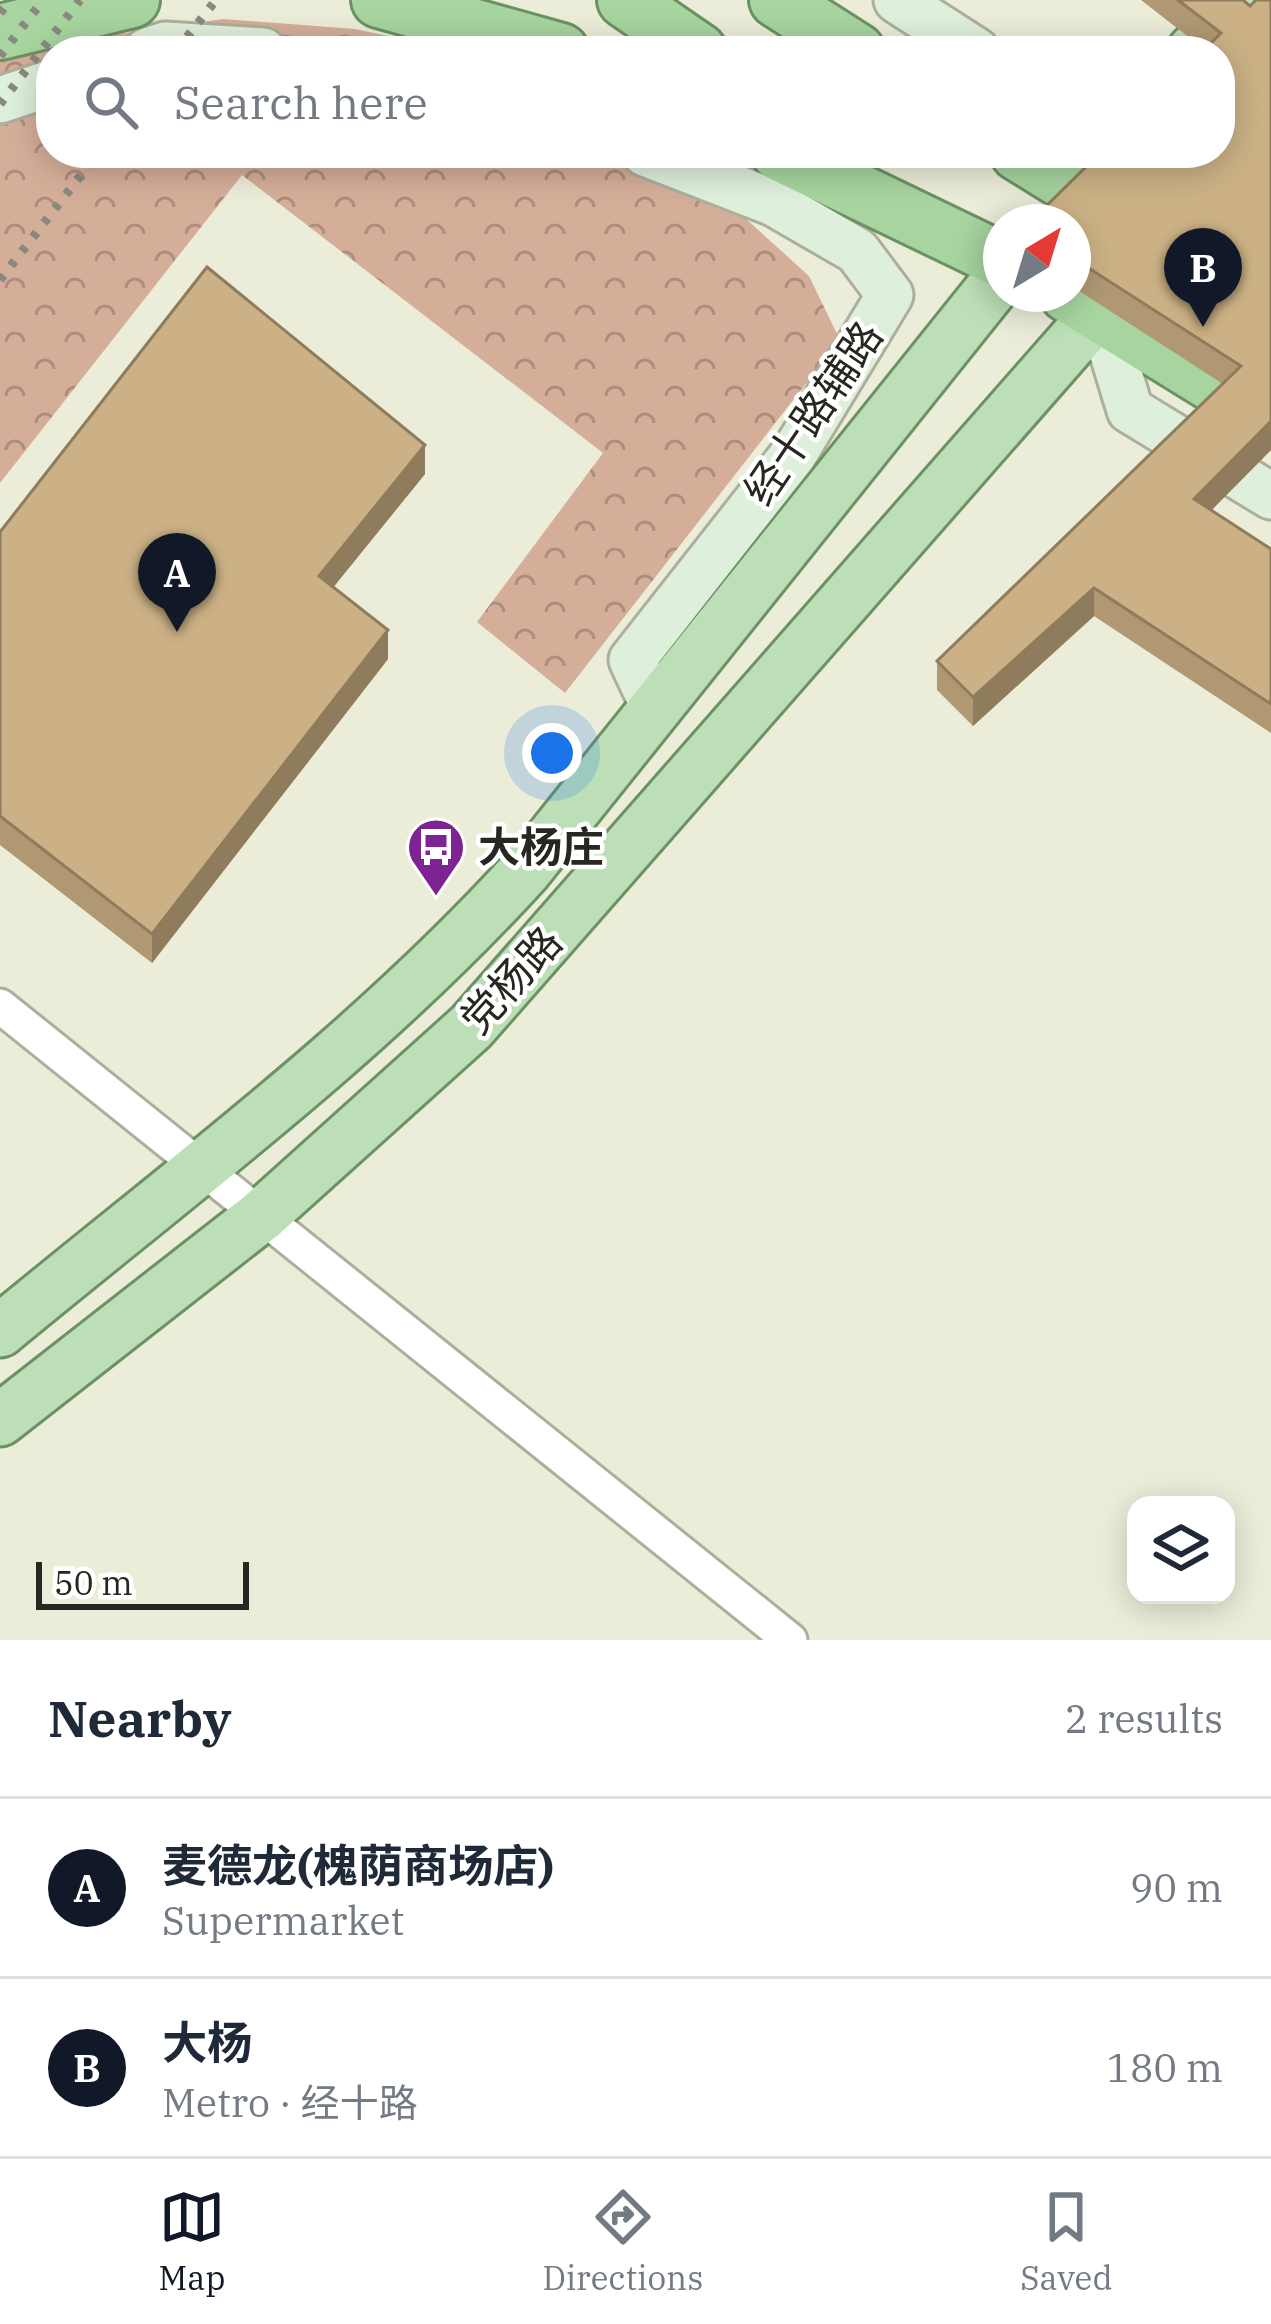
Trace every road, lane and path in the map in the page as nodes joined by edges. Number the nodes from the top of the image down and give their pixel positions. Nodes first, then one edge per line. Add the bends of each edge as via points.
1 (131, 0) edge
2 (379, 0) edge
3 (625, 0) edge
4 (777, 0) edge
5 (897, 0) edge
6 (1245, 0) edge
7 (0, 32) edge
8 (507, 36) edge
9 (677, 36) edge
10 (833, 36) edge
11 (953, 36) edge
12 (1208, 36) edge
13 (36, 88) edge
14 (0, 100) edge
15 (684, 168) edge
16 (810, 168) edge
17 (870, 168) edge
18 (1042, 168) edge
19 (1074, 188) edge
20 (1169, 240) joint
21 (983, 247) edge
22 (983, 250) edge
23 (1091, 298) edge
24 (983, 299) edge
25 (1091, 307) edge
26 (1076, 312) edge
27 (1088, 312) edge
28 (1271, 420) edge
29 (1271, 496) edge
30 (654, 707) junction
31 (0, 1006) edge
32 (200, 1166) junction
33 (261, 1216) junction
34 (0, 1331) edge
35 (0, 1420) edge
36 (790, 1640) edge

1 - 7 highway
2 - 8 highway
3 - 9 highway
4 - 10 highway
5 - 11 main road
6 - 12 main road
13 - 14 main road
15 - 30 main road, 经十路辅路 via 774,203 857,251 890,295 793,455 632,660
16 - 22 highway
17 - 21 highway
18 - 19 highway
19 - 20 highway
20 - 23 main road, 党杨路
24 - 30 main road, 党杨路
25 - 28 highway
26 - 33 main road, 党杨路 via 472,1027
27 - 29 main road via 1130,410
30 - 32 main road, 党杨路 via 469,932 325,1067
31 - 32 street
32 - 33 street
32 - 34 main road, 党杨路
33 - 35 main road, 党杨路
33 - 36 street

